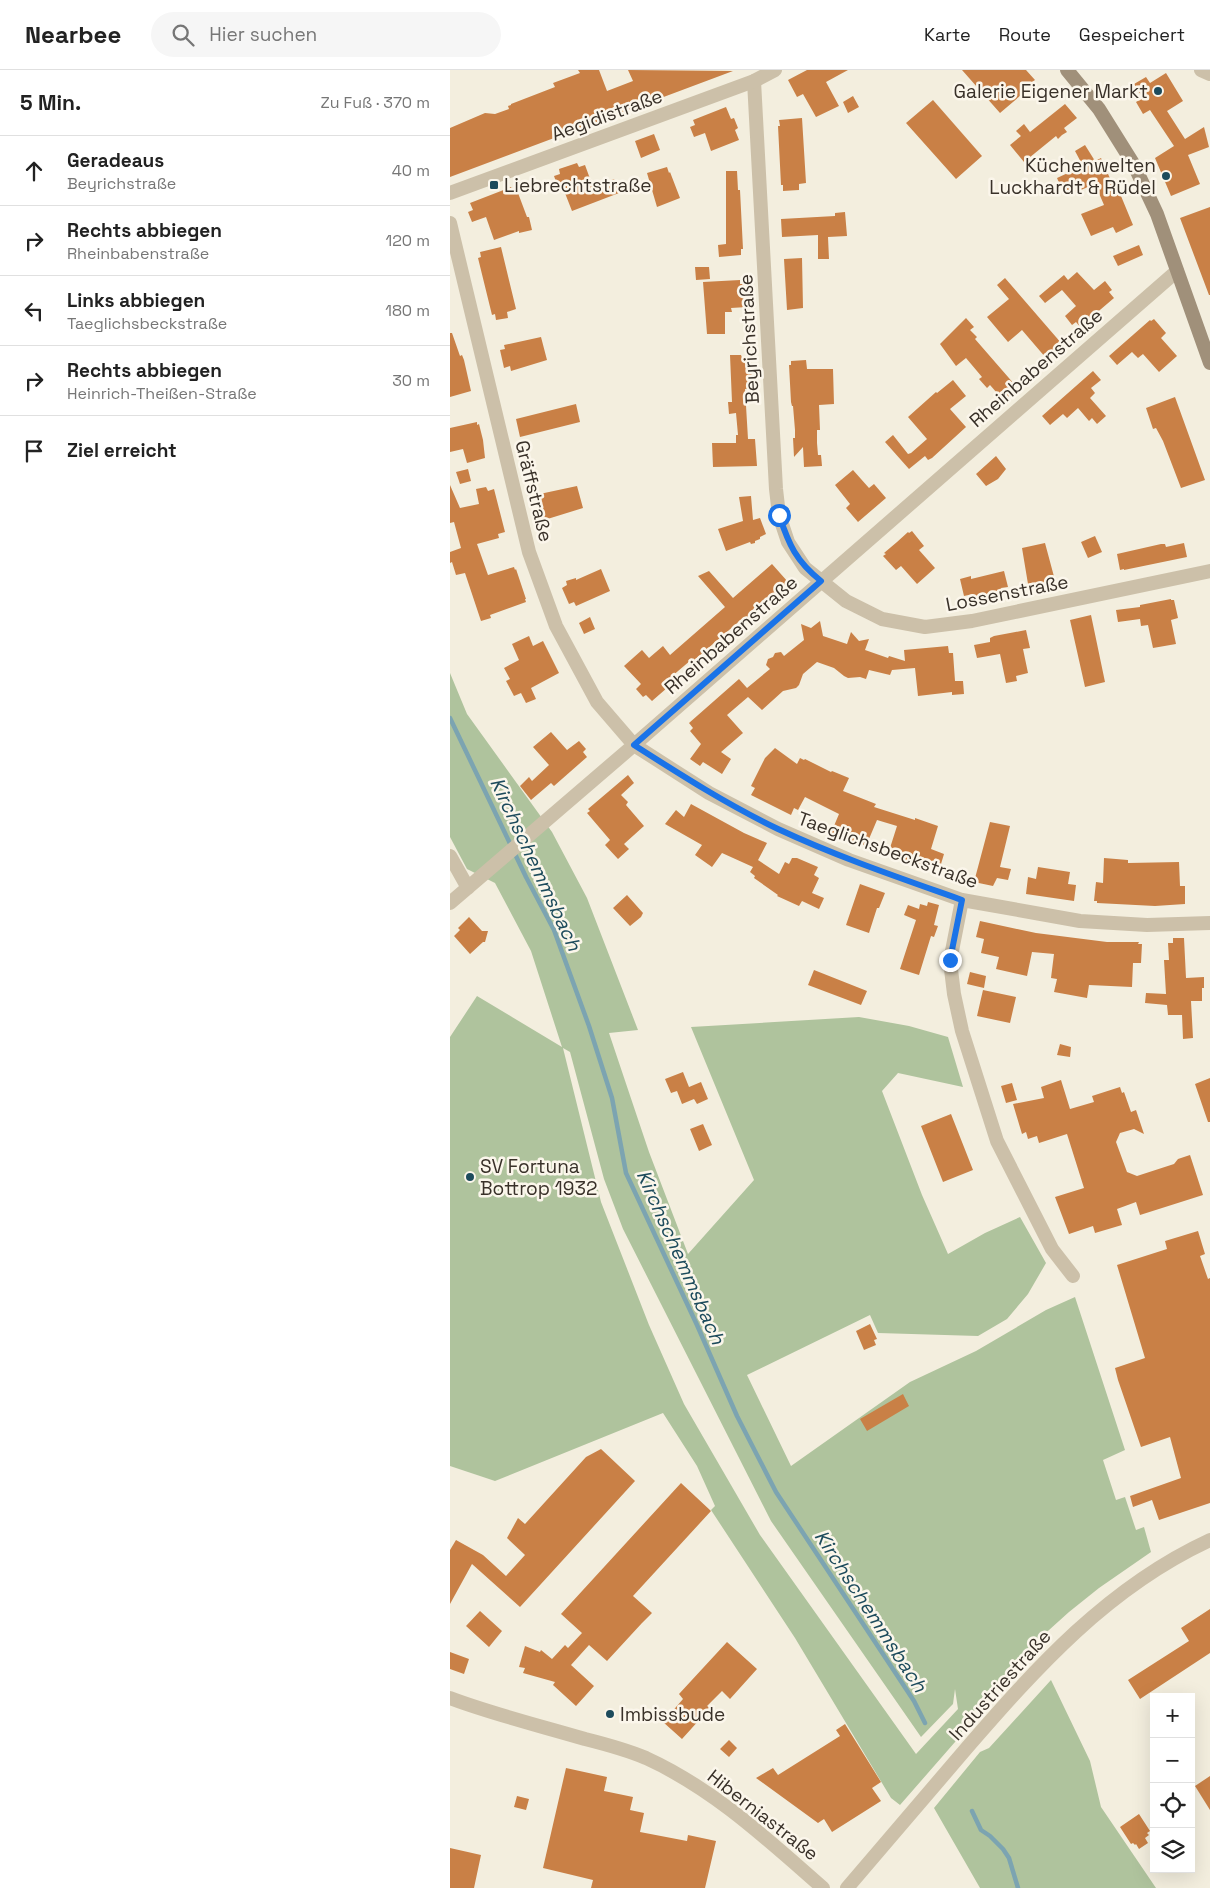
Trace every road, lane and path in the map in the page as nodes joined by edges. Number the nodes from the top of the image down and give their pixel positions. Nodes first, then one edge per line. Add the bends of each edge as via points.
1 (775, 70) edge
2 (1066, 70) edge
3 (1201, 70) edge
4 (1210, 74) edge
5 (754, 81) junction
6 (450, 193) edge
7 (450, 223) edge
8 (1176, 271) junction
9 (1210, 363) edge
10 (1210, 571) edge
11 (821, 581) junction
12 (634, 745) junction
13 (450, 856) edge
14 (468, 888) junction
15 (962, 900) junction
16 (450, 903) edge
17 (1210, 923) edge
18 (1073, 1276) dead end
19 (1210, 1540) edge
20 (450, 1698) edge
21 (824, 1888) edge
22 (847, 1888) edge

1 - 5 street, Aegidistraße
2 - 8 main road via 1099,110 1134,166 1157,214
3 - 4 street
5 - 6 street, Aegidistraße
5 - 11 street, Beyrichstraße via 779,515 788,542 805,568
7 - 12 street, Gräffstraße via 529,552 556,626 597,702
8 - 9 main road
8 - 11 street, Rheinbabenstraße
10 - 11 street, Lossenstraße via 972,621 925,627 882,619 846,601
11 - 12 street, Rheinbabenstraße
12 - 14 street, Rheinbabenstraße
12 - 15 street, Taeglichsbeckstraße via 709,794 778,829 849,860
13 - 14 street
14 - 16 street, Rheinbabenstraße
15 - 17 street, Taeglichsbeckstraße via 1080,921 1147,925
15 - 18 street via 950,960 962,1031 997,1141 1052,1249
19 - 22 street, Industriestraße via 1156,1570 1111,1601 1063,1642 1014,1694
20 - 21 street, Hiberniastraße via 616,1748 672,1771 726,1805

